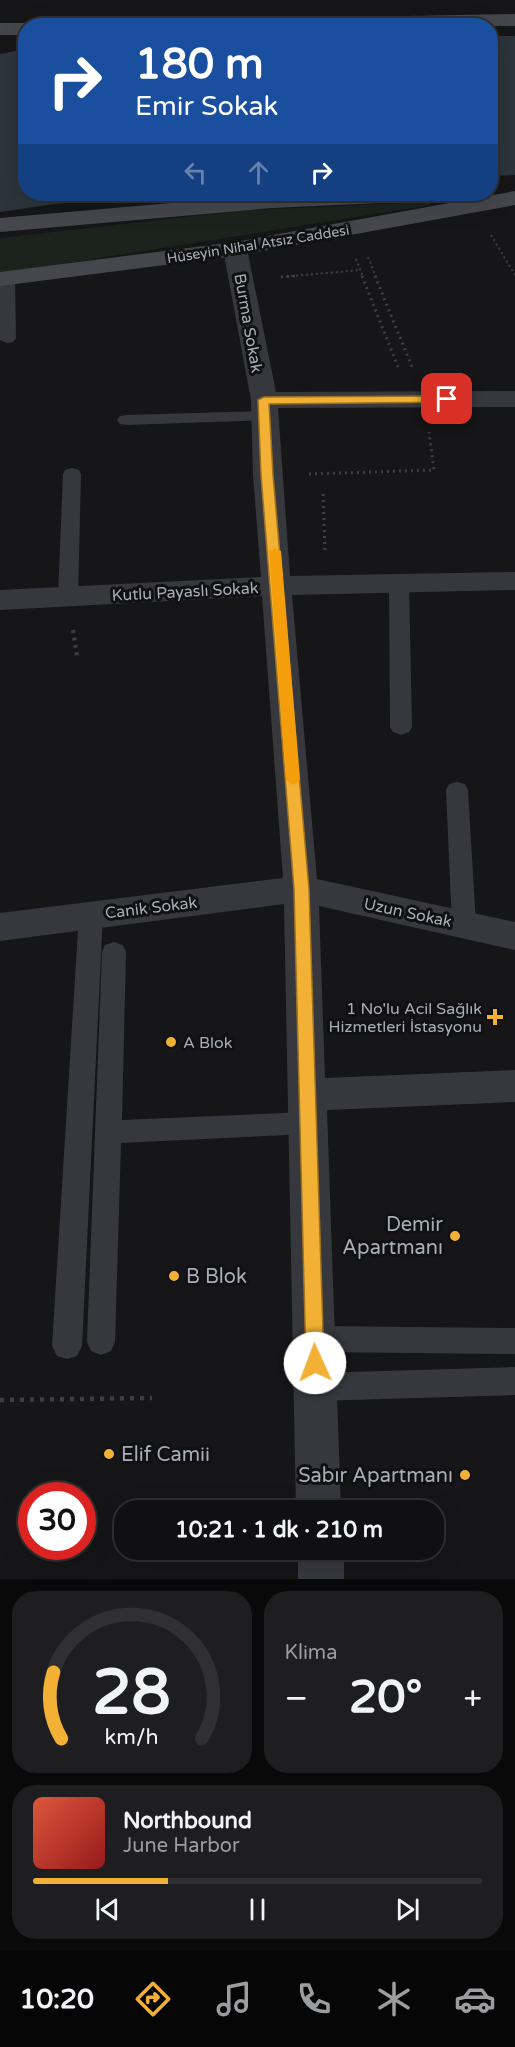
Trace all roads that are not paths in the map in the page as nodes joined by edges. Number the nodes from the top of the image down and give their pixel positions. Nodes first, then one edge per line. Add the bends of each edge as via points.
1 (498, 20) edge
2 (515, 20) edge
3 (0, 29) edge
4 (18, 29) edge
5 (515, 196) edge
6 (498, 198) edge
7 (272, 201) edge
8 (477, 201) edge
9 (0, 225) edge
10 (239, 264) junction
11 (3, 279) edge
12 (7, 338) dead end
13 (515, 399) edge
14 (264, 408) junction
15 (126, 420) dead end
16 (72, 474) dead end
17 (515, 581) edge
18 (399, 584) junction
19 (277, 586) junction
20 (68, 597) junction
21 (0, 600) edge
22 (401, 727) dead end
23 (457, 790) dead end
24 (301, 889) junction
25 (91, 914) junction
26 (464, 925) junction
27 (0, 927) edge
28 (515, 936) edge
29 (114, 952) dead end
30 (515, 1086) edge
31 (308, 1109) junction
32 (107, 1132) junction
33 (314, 1339) junction
34 (515, 1341) edge
35 (101, 1342) dead end
36 (67, 1346) dead end
37 (515, 1381) edge
38 (316, 1386) junction
39 (320, 1500) edge
40 (321, 1560) edge
41 (321, 1579) edge

1 - 2 street
3 - 4 street
5 - 6 street, Hüseyin Nihal Atsız Caddesi
7 - 9 street, Hüseyin Nihal Atsız Caddesi
8 - 10 street, Hüseyin Nihal Atsız Caddesi via 350,230
10 - 11 street, Hüseyin Nihal Atsız Caddesi
10 - 14 street, Burma Sokak
11 - 12 lane
13 - 14 street via 418,399
14 - 15 lane
14 - 19 street, Burma Sokak
16 - 20 lane
17 - 18 street, Kutlu Payaslı Sokak
18 - 19 street, Kutlu Payaslı Sokak
18 - 22 lane
19 - 20 street, Kutlu Payaslı Sokak
19 - 24 street, Burma Sokak
20 - 21 street, Kutlu Payaslı Sokak
23 - 26 lane
24 - 25 street, Canik Sokak
24 - 26 street, Uzun Sokak
24 - 31 street, Burma Sokak
25 - 27 street, Canik Sokak
25 - 36 lane
26 - 28 street, Uzun Sokak
29 - 32 lane
30 - 31 street
31 - 32 lane
31 - 33 street, Burma Sokak
32 - 35 lane
33 - 34 lane
33 - 38 street, Burma Sokak
37 - 38 lane
38 - 39 street, Burma Sokak
40 - 41 street

